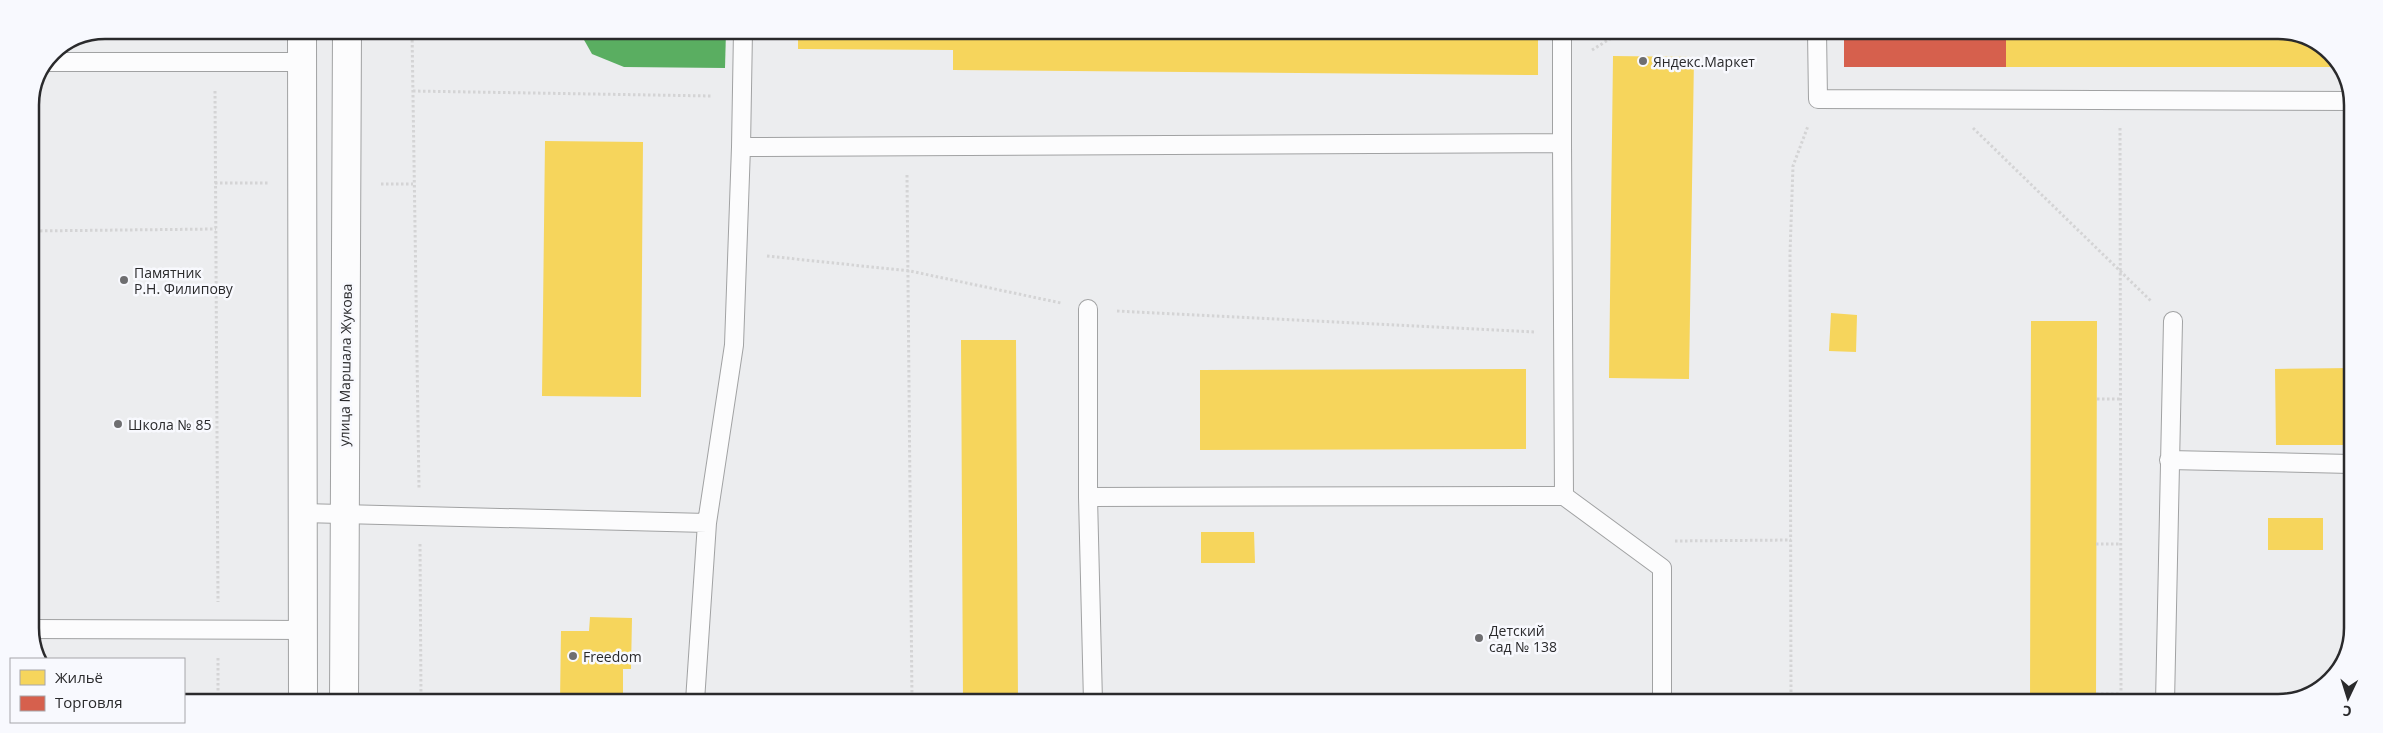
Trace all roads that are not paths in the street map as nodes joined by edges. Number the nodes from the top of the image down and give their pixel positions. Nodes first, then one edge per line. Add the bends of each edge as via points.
1 (302, 39) edge
2 (347, 39) edge
3 (743, 39) edge
4 (1562, 39) edge
5 (1817, 39) edge
6 (55, 62) edge
7 (302, 62) junction
8 (2344, 101) edge
9 (1562, 143) junction
10 (741, 147) junction
11 (1088, 309) road end
12 (2173, 321) road end
13 (2169, 460) junction
14 (2344, 464) edge
15 (1564, 496) junction
16 (1088, 497) junction
17 (302, 512) junction
18 (343, 514) junction
19 (707, 523) junction
20 (39, 629) edge
21 (303, 630) junction
22 (303, 694) edge
23 (344, 694) edge
24 (695, 694) edge
25 (1093, 694) edge
26 (1662, 694) edge
27 (2165, 694) edge

1 - 7 street
2 - 18 street, улица Маршала Жукова
3 - 10 lane
4 - 9 lane
5 - 8 lane via 1818,99
6 - 7 lane
7 - 17 street
9 - 10 lane
9 - 15 lane
10 - 19 lane via 734,345
11 - 16 lane
12 - 13 lane
13 - 14 lane
13 - 27 lane
15 - 16 lane
15 - 26 lane via 1662,568
16 - 25 lane
17 - 18 lane
17 - 21 street
18 - 19 lane
18 - 23 street, улица Маршала Жукова
19 - 24 lane
20 - 21 lane
21 - 22 street

